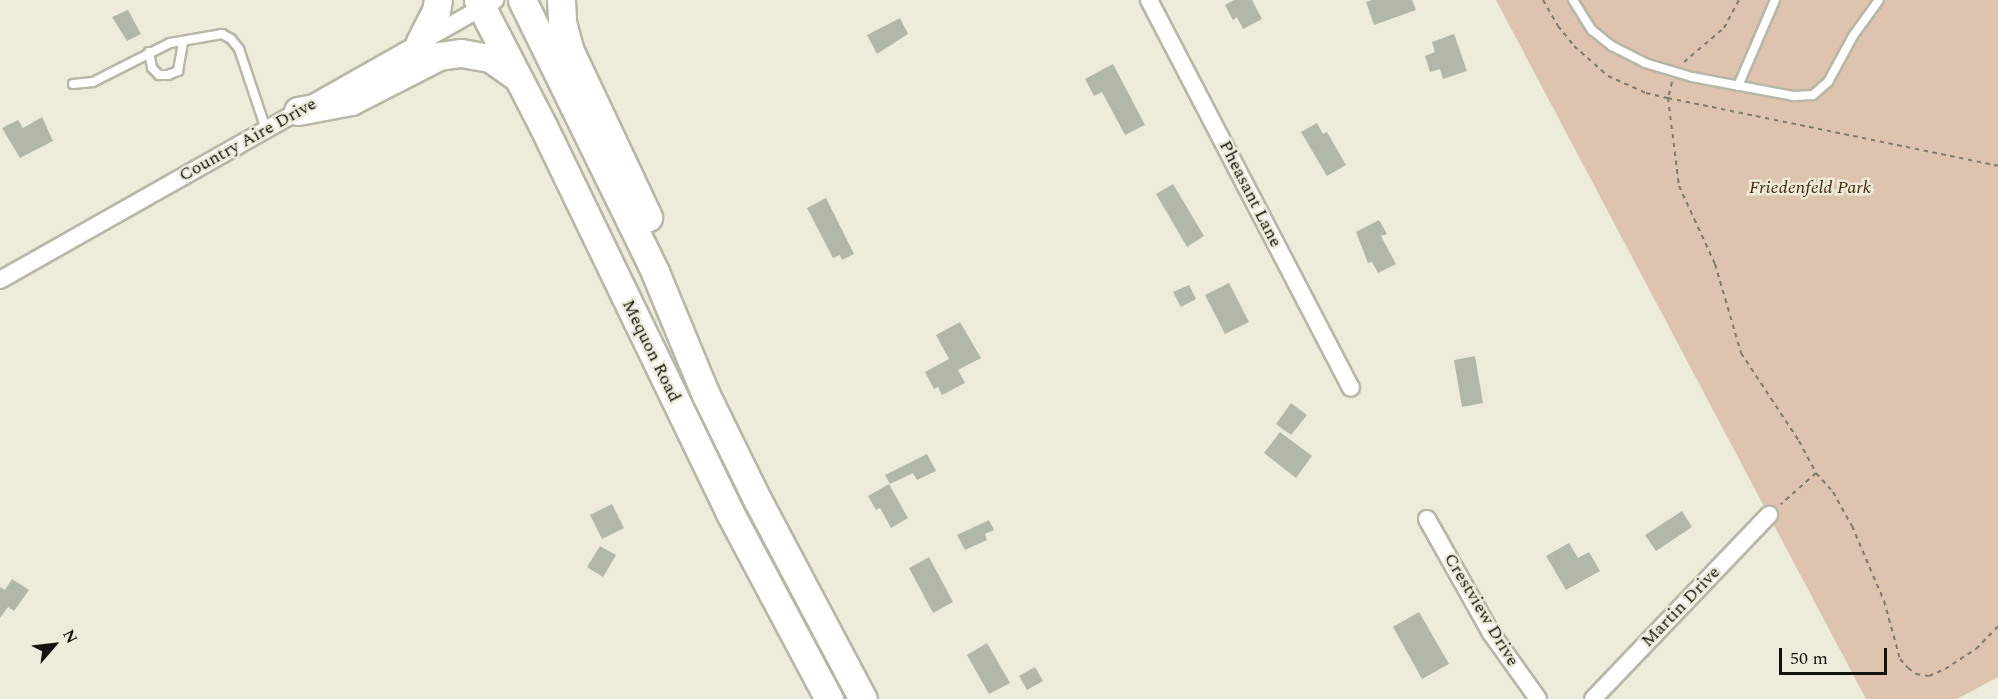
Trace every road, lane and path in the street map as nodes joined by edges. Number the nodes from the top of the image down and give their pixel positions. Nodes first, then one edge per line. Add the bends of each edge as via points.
1 (438, 0) edge
2 (522, 0) edge
3 (561, 0) edge
4 (1149, 0) edge
5 (1543, 0) edge
6 (1574, 0) edge
7 (1739, 0) edge
8 (1775, 0) edge
9 (1879, 0) edge
10 (485, 3) edge
11 (183, 42) junction
12 (420, 42) junction
13 (149, 52) junction
14 (1674, 72) junction
15 (518, 78) junction
16 (73, 84) dead end
17 (1738, 86) junction
18 (1668, 98) junction
19 (298, 111) junction
20 (266, 129) junction
21 (1998, 166) edge
22 (0, 280) edge
23 (677, 321) junction
24 (701, 383) junction
25 (1351, 388) dead end
26 (1816, 473) junction
27 (1769, 515) joint
28 (1427, 519) dead end
29 (1998, 627) edge
30 (830, 699) edge
31 (863, 699) edge
32 (1538, 699) edge
33 (1593, 699) edge

1 - 12 main road
2 - 23 main road, Mequon Road
3 - 24 main road via 569,49 669,264 698,346
4 - 25 street, Pheasant Lane
5 - 18 path via 1574,46 1608,76
6 - 14 lane via 1592,30 1612,46
7 - 14 path via 1724,28
8 - 17 lane
9 - 17 lane via 1853,36 1828,82 1813,94 1794,96
10 - 12 street, Country Aire Drive
10 - 15 main road, Mequon Road
10 - 23 main road via 515,28 645,280
11 - 13 lane
11 - 13 lane via 178,70 168,75 159,75 152,68
11 - 20 lane via 222,33 231,39 244,60
12 - 19 street, Country Aire Drive
13 - 16 lane via 93,82
14 - 17 lane
14 - 18 path
15 - 19 main road via 490,58 461,53 439,56 351,101
15 - 30 main road, Mequon Road via 729,513
18 - 21 path
18 - 26 path via 1679,186 1715,264 1742,352
19 - 20 street, Country Aire Drive
20 - 22 street, Country Aire Drive
23 - 24 main road, Mequon Road
24 - 31 main road, Mequon Road via 757,499
26 - 27 path
26 - 29 path via 1833,492 1852,526 1881,592 1899,659 1908,668 1929,676 1946,669 1976,649
27 - 33 street, Martin Drive
28 - 32 street, Crestview Drive via 1491,633

